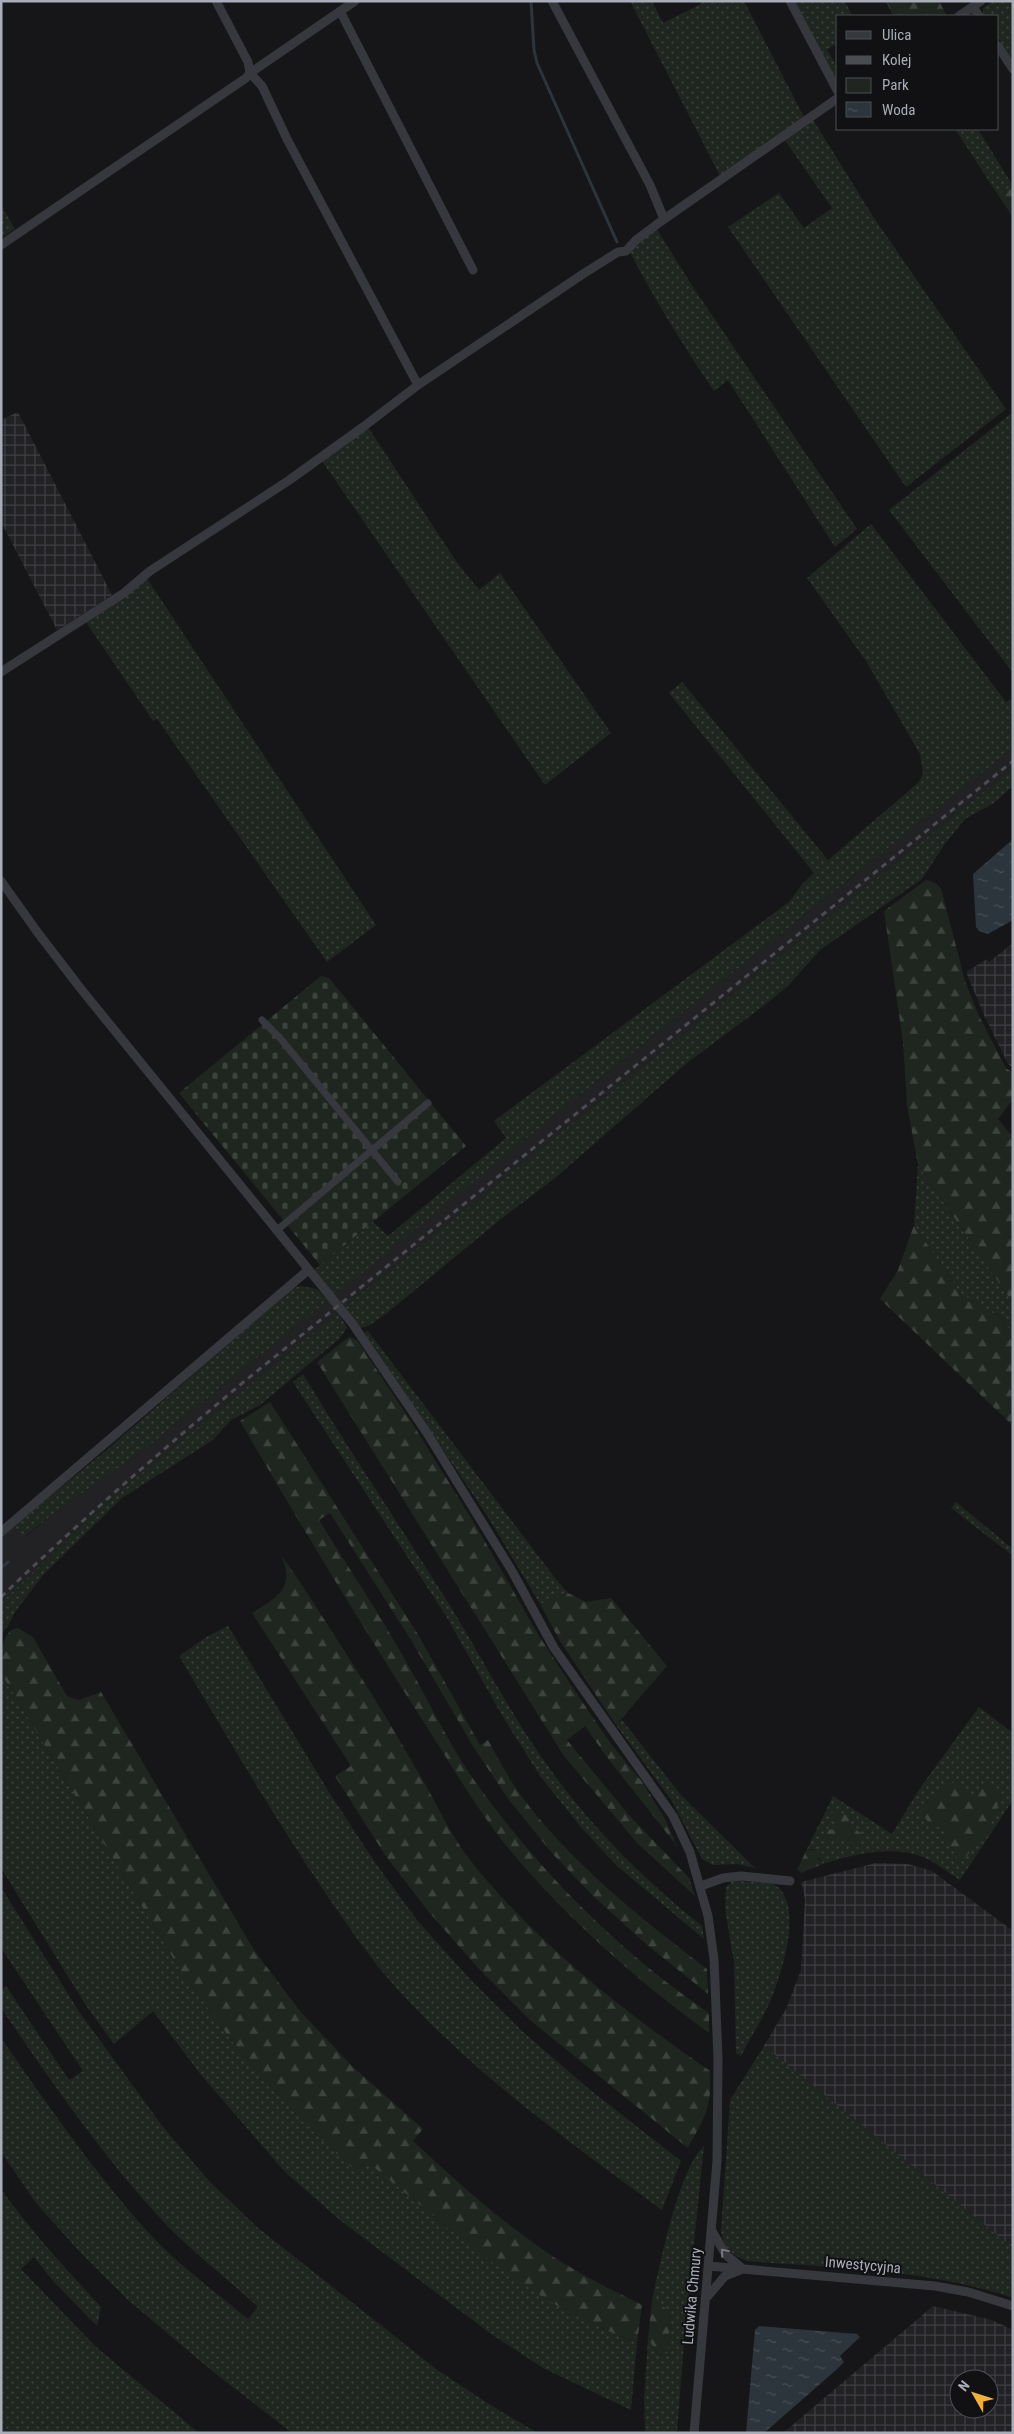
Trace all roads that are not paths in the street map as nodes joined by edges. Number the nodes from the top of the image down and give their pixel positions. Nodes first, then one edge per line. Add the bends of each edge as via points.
1 (216, 1) edge
2 (355, 1) edge
3 (552, 1) edge
4 (790, 1) edge
5 (982, 1) edge
6 (973, 7) junction
7 (340, 11) junction
8 (961, 15) edge
9 (978, 15) edge
10 (999, 47) edge
11 (1013, 68) edge
12 (250, 73) junction
13 (836, 88) edge
14 (836, 99) edge
15 (664, 219) junction
16 (1, 244) edge
17 (474, 270) dead end
18 (418, 385) junction
19 (1, 672) edge
20 (1, 881) edge
21 (262, 1020) dead end
22 (428, 1103) dead end
23 (373, 1150) junction
24 (398, 1182) dead end
25 (276, 1231) junction
26 (307, 1270) junction
27 (1, 1532) edge
28 (790, 1881) dead end
29 (701, 1886) junction
30 (712, 2231) junction
31 (709, 2266) junction
32 (743, 2269) junction
33 (706, 2299) junction
34 (1013, 2306) edge
35 (694, 2433) edge

1 - 12 street via 248,62
2 - 7 street
3 - 15 street via 650,185
4 - 13 street
5 - 6 street
6 - 8 street
6 - 9 street
7 - 12 street
7 - 17 street
10 - 11 street
12 - 16 street via 244,81
12 - 18 street via 262,86
14 - 15 street
15 - 18 street via 626,251 618,252 583,274
18 - 19 street via 288,481
20 - 25 street, Ludwika Chmury via 81,989
21 - 23 street
22 - 23 street
23 - 24 street
23 - 25 street
25 - 26 street, Ludwika Chmury
26 - 27 street
26 - 29 street, Ludwika Chmury via 352,1323 427,1433 512,1571 554,1648 673,1816
28 - 29 street via 741,1876
29 - 30 street, Ludwika Chmury via 714,1959 718,2058 717,2162
30 - 31 street, Ludwika Chmury
32 -> 30 street via 726,2255
31 - 32 street, Inwestycyjna
31 - 33 street, Ludwika Chmury
32 - 33 street via 725,2276
32 - 34 street, Inwestycyjna via 935,2286
33 - 35 street, Ludwika Chmury

